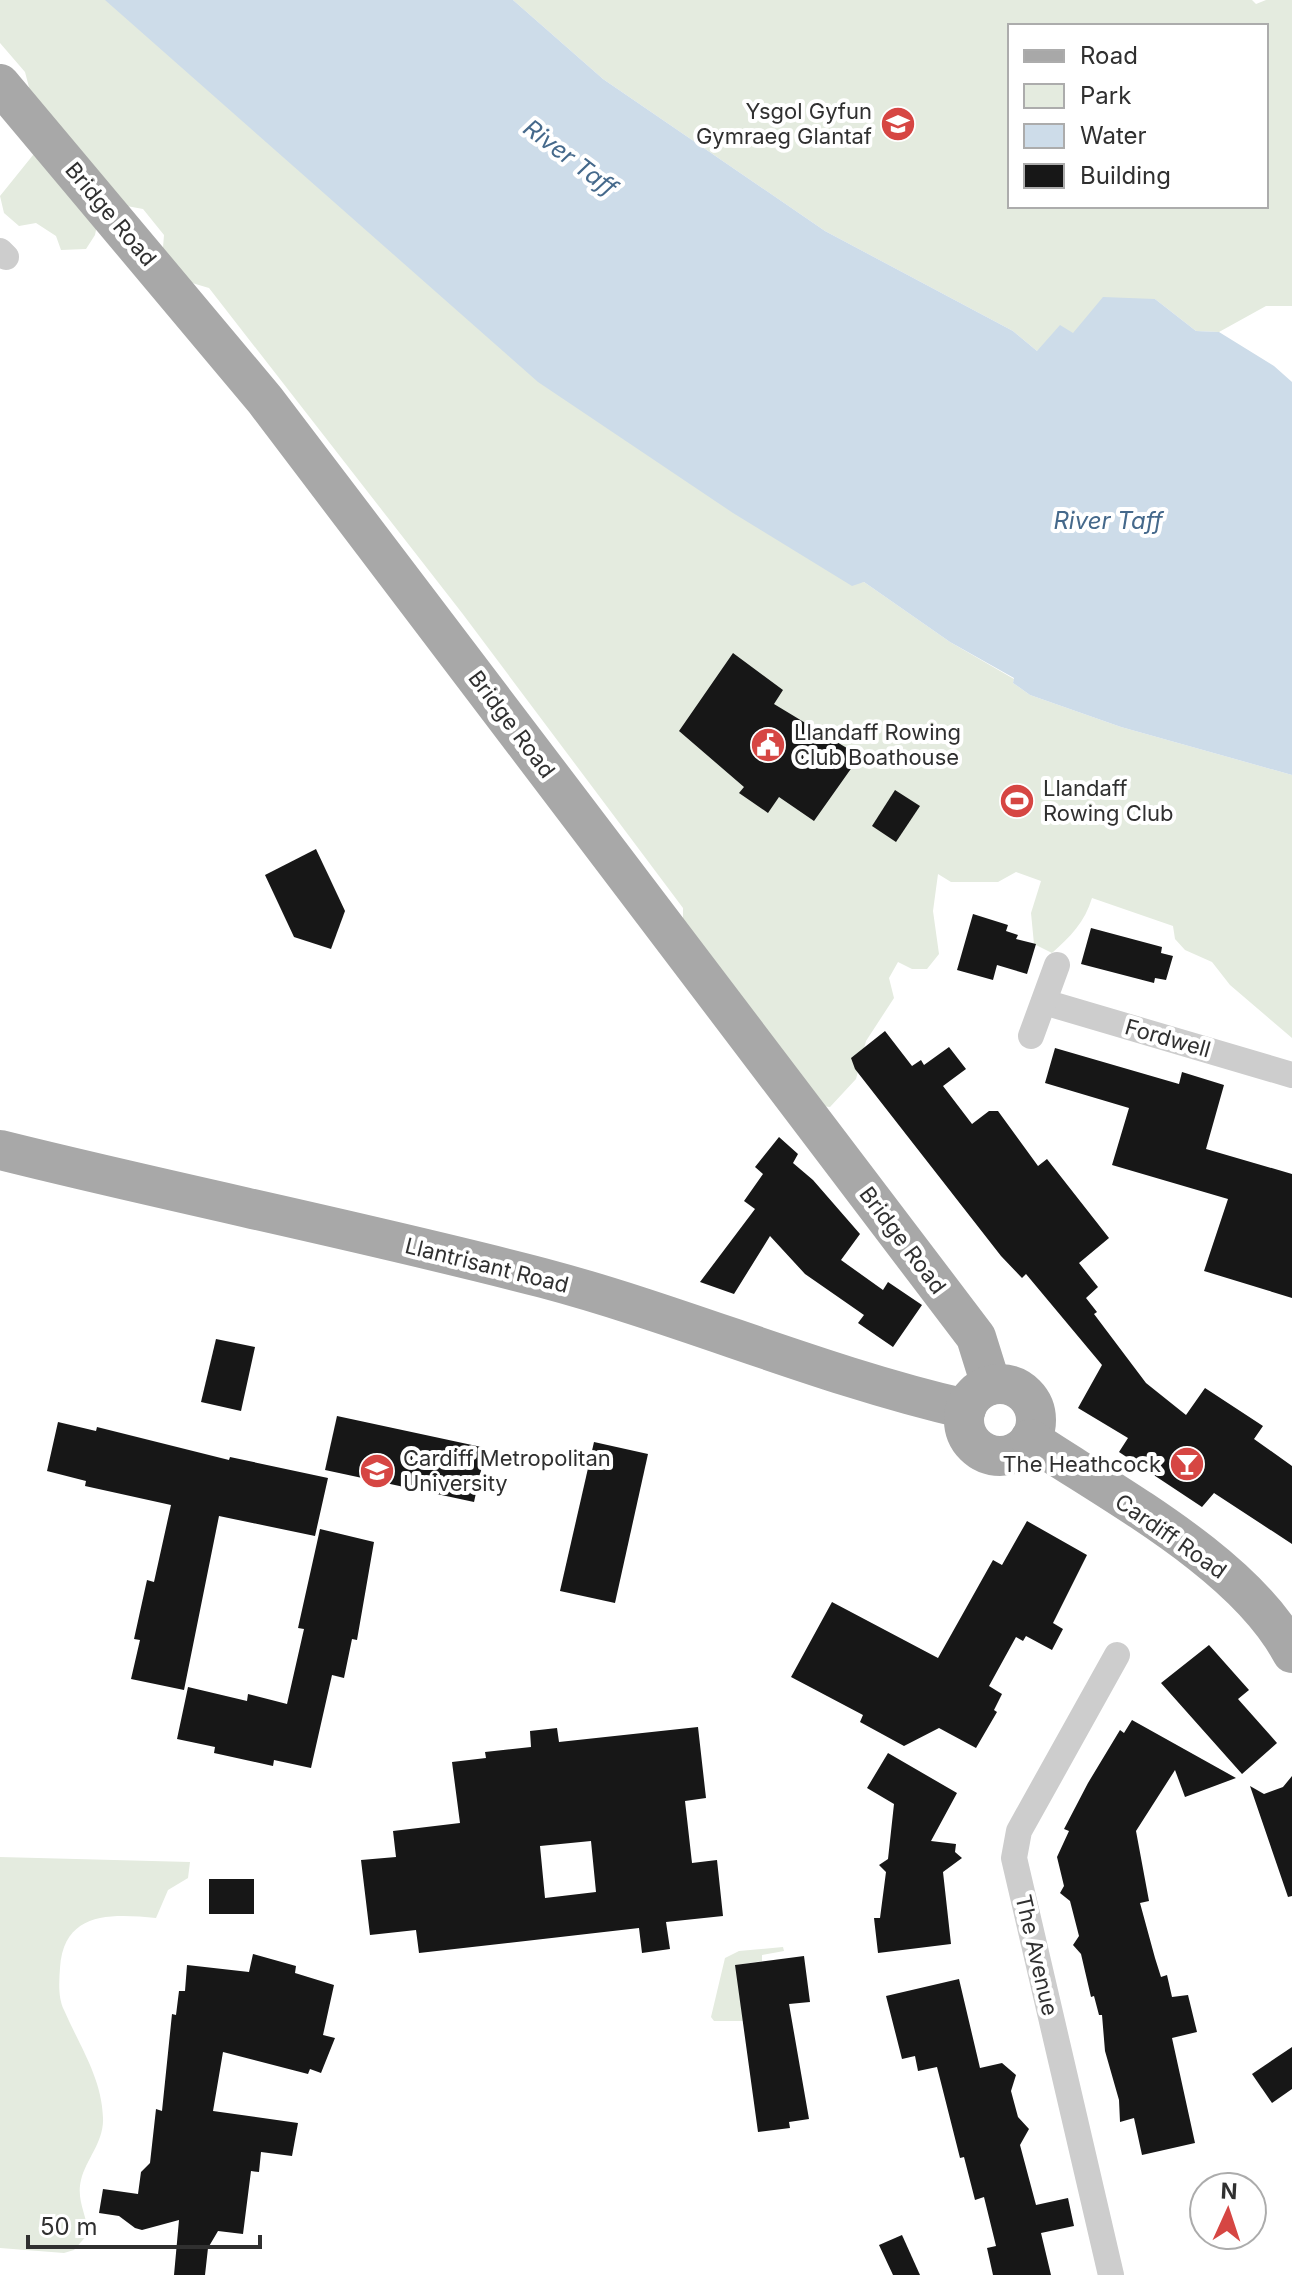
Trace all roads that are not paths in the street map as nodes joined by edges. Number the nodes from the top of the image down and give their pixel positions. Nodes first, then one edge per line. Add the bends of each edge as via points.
1 (0, 84) edge
2 (1057, 965) dead end
3 (1044, 1002) junction
4 (1031, 1036) dead end
5 (1292, 1075) edge
6 (0, 1150) edge
7 (978, 1397) junction
8 (1030, 1439) junction
9 (1292, 1653) edge
10 (1117, 1655) dead end
11 (1111, 2275) edge

1 - 7 main road, Bridge Road via 220,344 976,1337
2 - 3 street
3 - 4 street
3 - 5 street, Fordwell
6 - 7 main road, Llantrisant Road via 544,1278 675,1316 881,1390
7 - 8 main road via 1014,1387 1031,1402 1036,1424
7 - 8 main road via 967,1433 982,1451 1005,1455
8 - 9 main road, Cardiff Road via 1223,1570 1258,1604
10 - 11 street, The Avenue via 1019,1831 1014,1858

